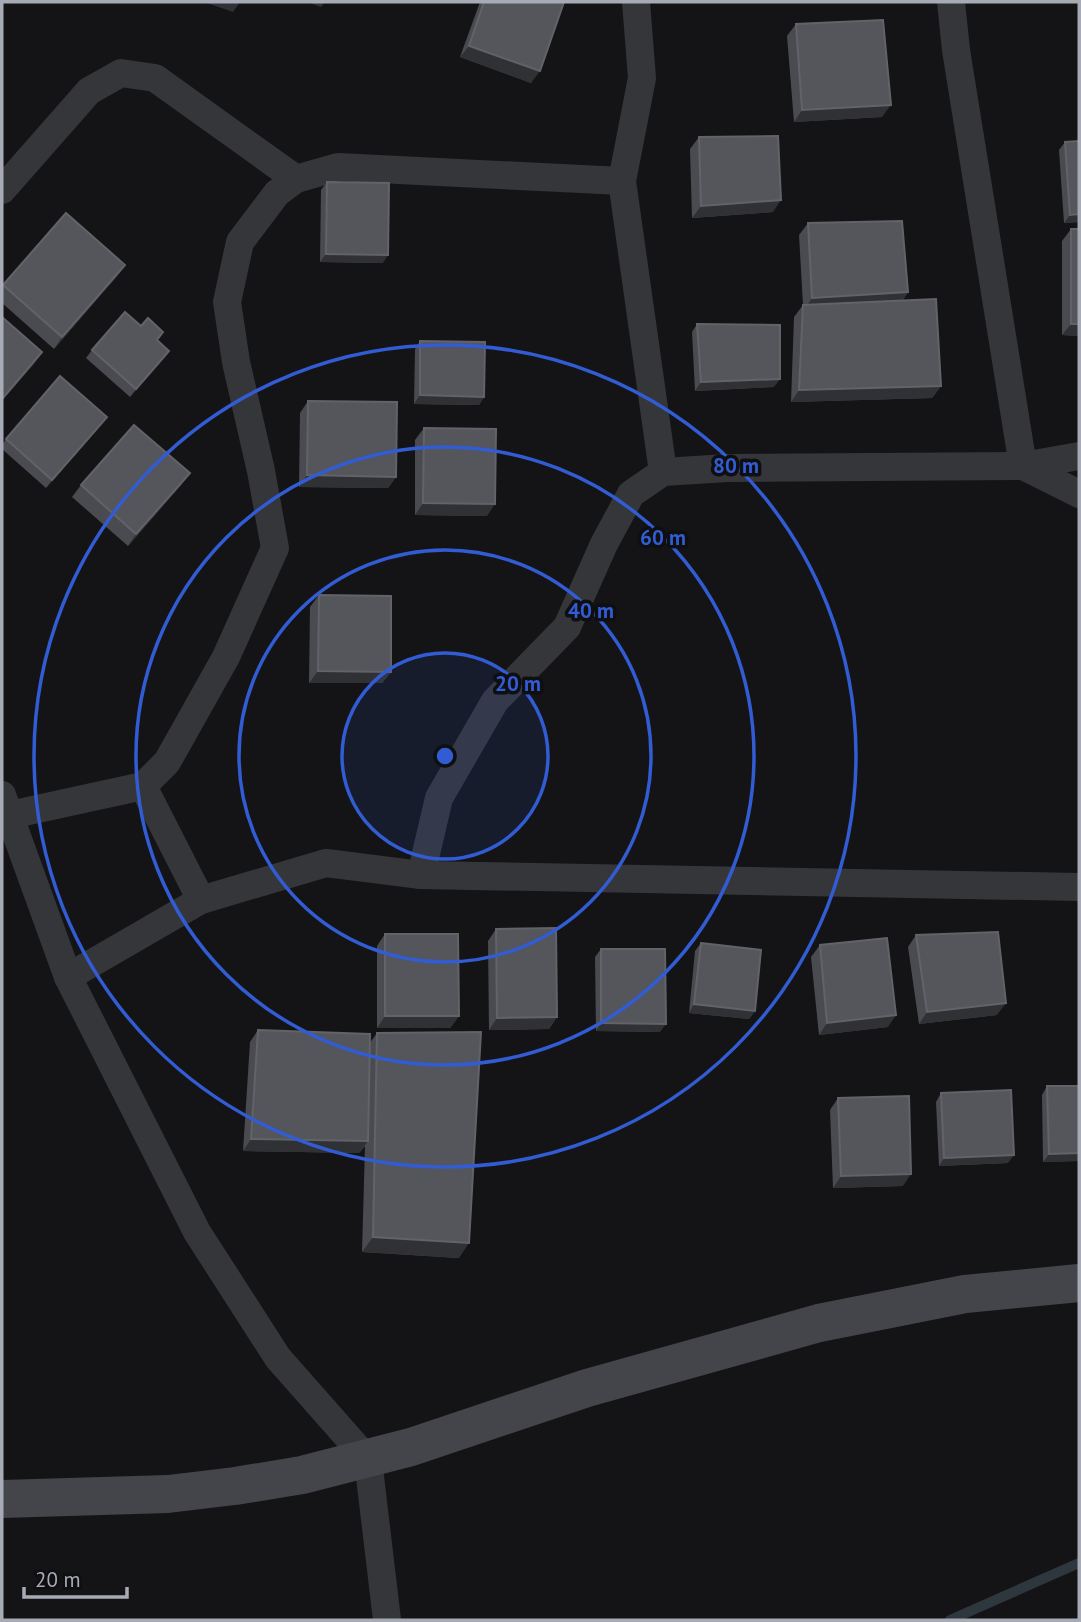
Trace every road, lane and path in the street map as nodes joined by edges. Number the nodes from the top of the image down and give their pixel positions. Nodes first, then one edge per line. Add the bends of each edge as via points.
1 (636, 2) edge
2 (951, 2) edge
3 (296, 179) junction
4 (622, 181) junction
5 (2, 190) edge
6 (1079, 456) edge
7 (1023, 466) junction
8 (663, 472) junction
9 (1079, 494) edge
10 (143, 786) junction
11 (6, 805) edge
12 (421, 875) junction
13 (1079, 887) edge
14 (201, 900) junction
15 (68, 977) junction
16 (1079, 1283) edge
17 (368, 1460) junction
18 (2, 1499) edge
19 (387, 1620) edge

1 - 4 street via 642,78
2 - 7 street
3 - 4 street via 338,167
3 - 5 street via 155,78 121,73 89,91
3 - 10 street via 277,193 240,242 227,302 275,548 226,657 167,762
4 - 8 street
6 - 7 street
7 - 8 street
7 - 9 street
8 - 12 street via 631,494 567,628 495,701 439,798
10 - 11 street
10 - 14 street
11 - 15 street
12 - 13 street
12 - 14 street via 326,863
14 - 15 street
15 - 17 street via 197,1232 278,1358
16 - 17 street via 965,1294 819,1323 587,1388
17 - 18 street via 302,1475 181,1492
17 - 19 street

